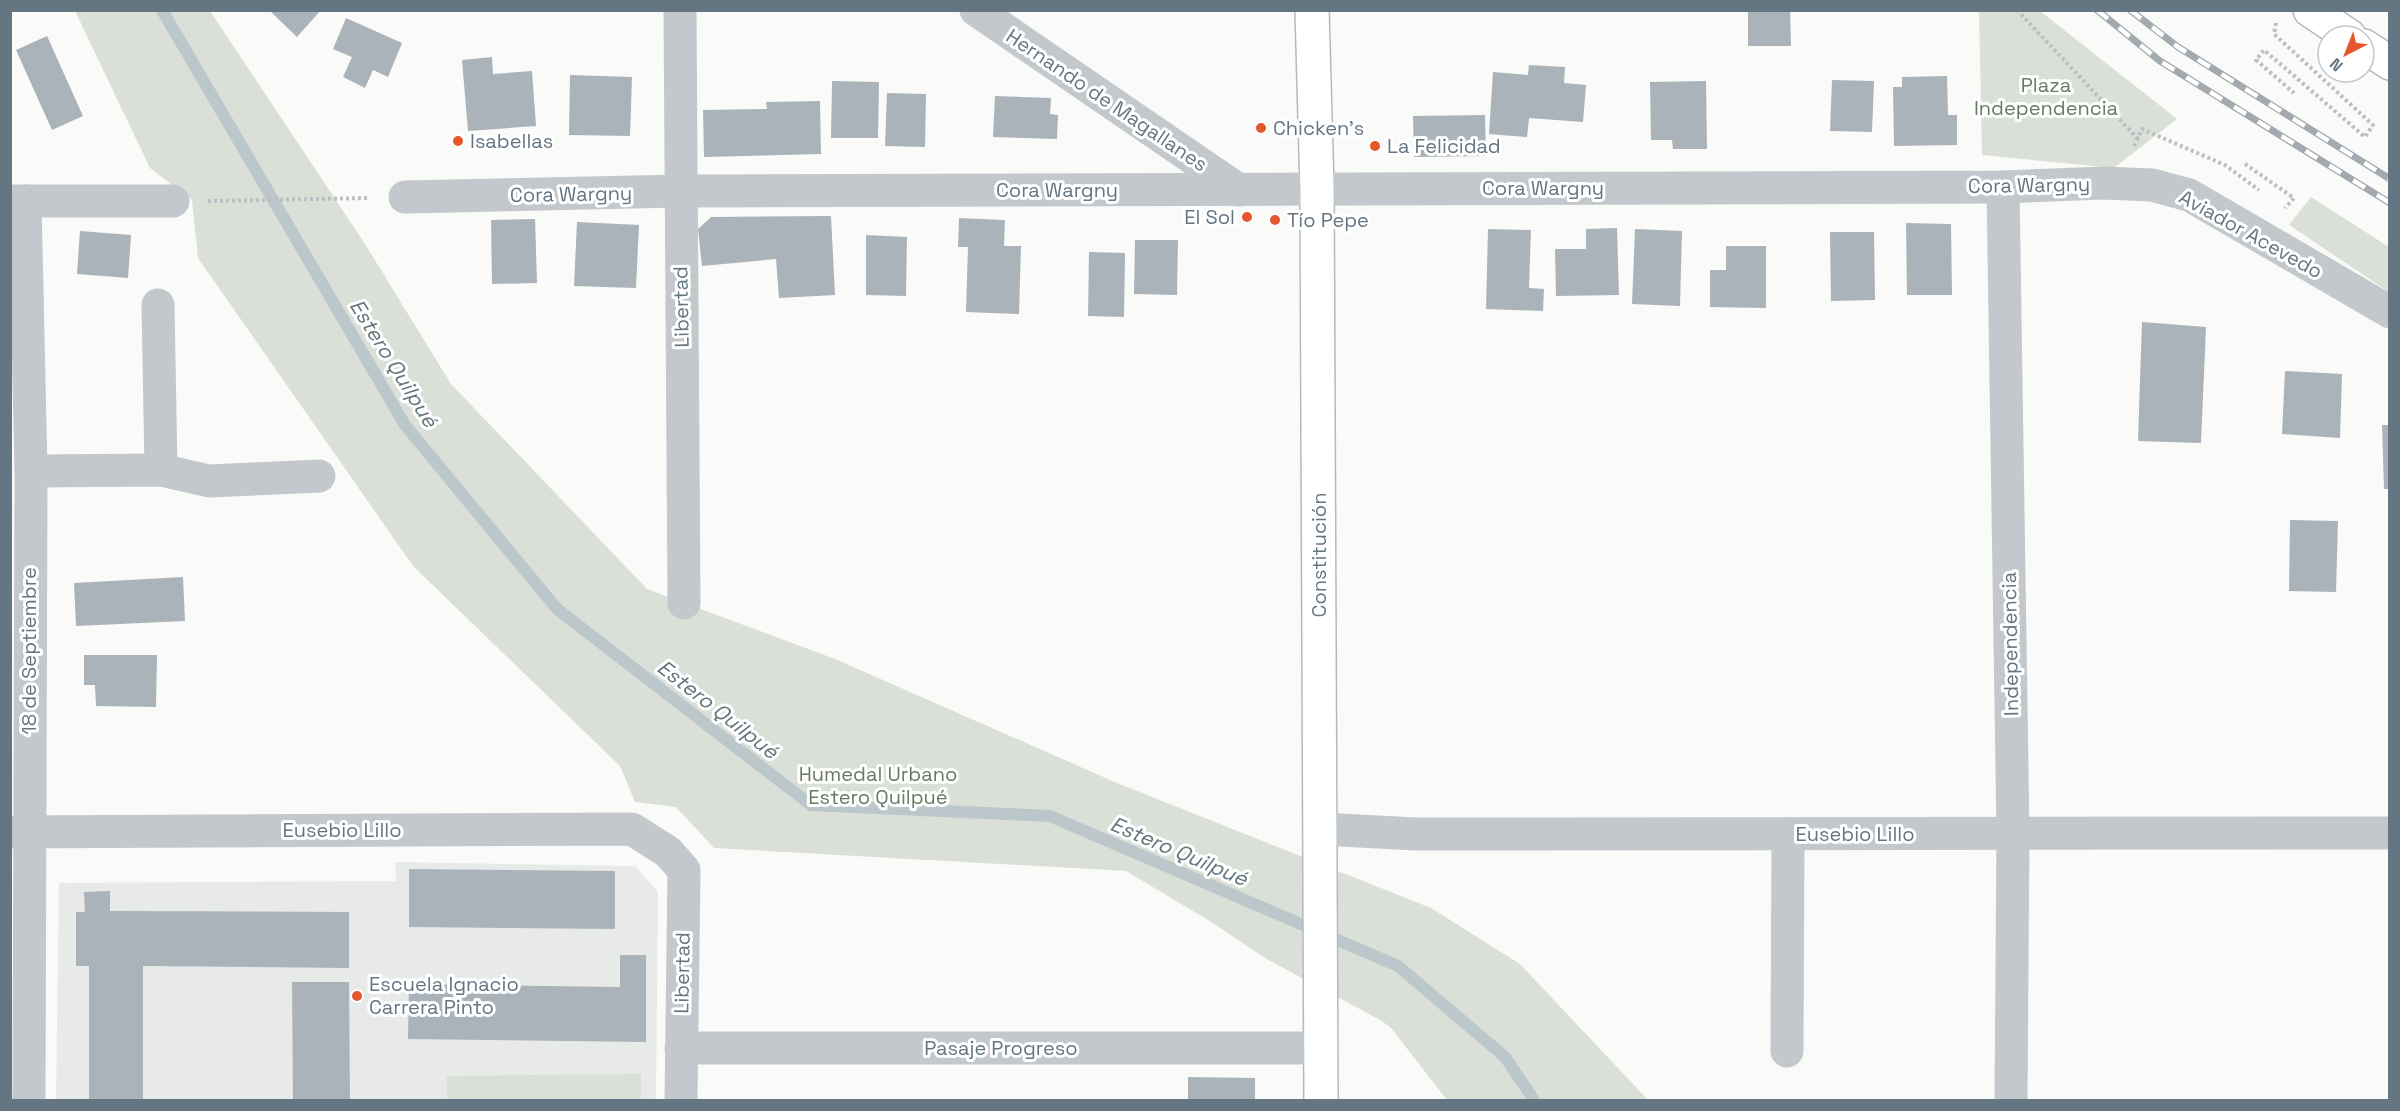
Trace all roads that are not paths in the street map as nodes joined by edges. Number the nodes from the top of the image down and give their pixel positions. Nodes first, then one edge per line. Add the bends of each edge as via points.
1 (680, 10) edge
2 (976, 10) edge
3 (1312, 10) edge
4 (2310, 10) edge
5 (2331, 24) edge
6 (2376, 54) edge
7 (2390, 63) edge
8 (2104, 183) joint
9 (2003, 187) junction
10 (1317, 189) junction
11 (1239, 190) junction
12 (680, 191) junction
13 (405, 197) road end
14 (18, 201) edge
15 (173, 201) road end
16 (158, 305) dead end
17 (2390, 312) edge
18 (161, 470) junction
19 (31, 471) junction
20 (319, 476) dead end
21 (684, 603) dead end
22 (19, 832) edge
23 (2390, 833) edge
24 (1788, 834) junction
25 (2013, 834) junction
26 (1321, 843) junction
27 (668, 852) joint
28 (681, 1048) junction
29 (1320, 1048) junction
30 (1787, 1051) dead end
31 (29, 1101) edge
32 (681, 1101) edge
33 (1321, 1101) edge
34 (2011, 1101) edge

1 - 12 street, Libertad
2 - 11 street, Hernando de Magallanes
3 - 10 street, Constitución
4 - 5 street
6 - 7 street
8 - 9 street, Cora Wargny
8 - 17 street, Aviador Acevedo via 2152,185 2189,195
9 - 10 street, Cora Wargny
9 - 25 street, Independencia
10 - 11 street, Cora Wargny
10 - 26 street, Constitución
11 - 12 street, Cora Wargny
12 - 13 street, Cora Wargny
12 - 21 street, Libertad
14 - 15 street
14 - 19 street, 18 de Septiembre
16 - 18 street
18 - 19 street
18 - 20 street via 209,481
19 - 22 street, 18 de Septiembre
22 - 27 street, Eusebio Lillo via 632,829
22 - 31 street, 18 de Septiembre
23 - 25 street, Eusebio Lillo
24 - 25 street, Eusebio Lillo
24 - 26 street, Eusebio Lillo via 1416,834
24 - 30 street
25 - 34 street, Independencia
26 - 29 street, Constitución
27 - 28 street, Libertad via 684,870
28 - 29 street, Pasaje Progreso
28 - 32 street, Libertad
29 - 33 street, Constitución

